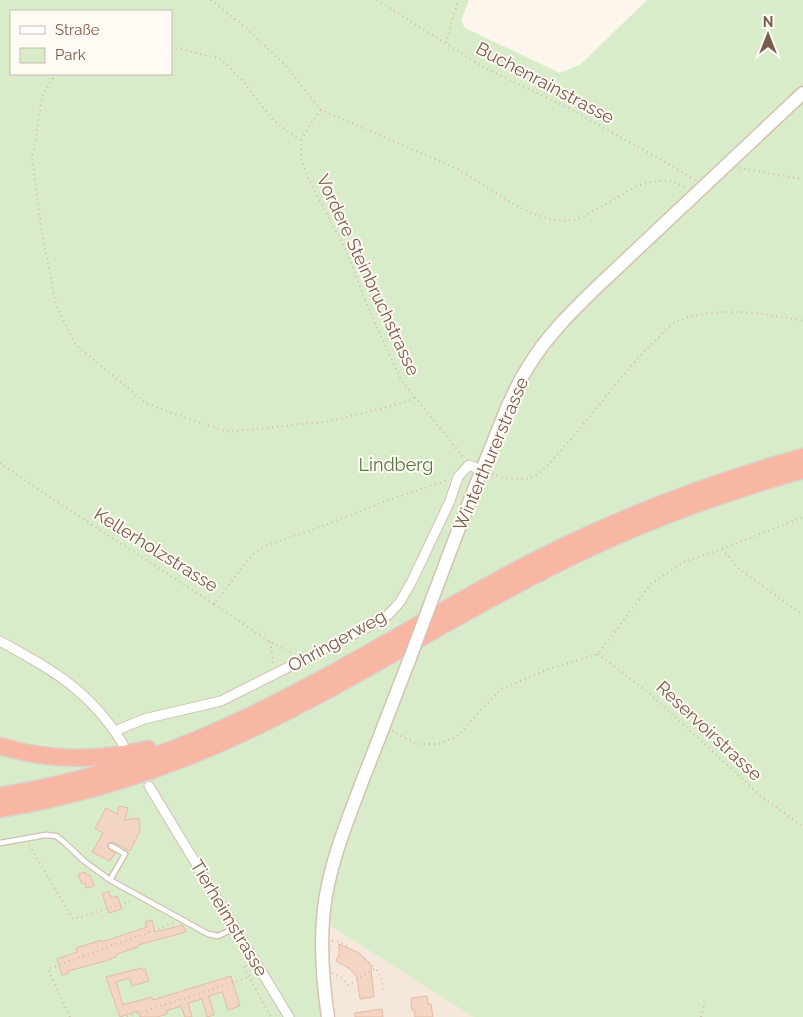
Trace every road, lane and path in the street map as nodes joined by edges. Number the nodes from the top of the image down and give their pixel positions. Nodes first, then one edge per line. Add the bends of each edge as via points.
1 (211, 0) edge
2 (377, 0) edge
3 (458, 0) edge
4 (446, 44) junction
5 (172, 48) edge
6 (55, 75) edge
7 (803, 93) edge
8 (321, 110) junction
9 (301, 140) junction
10 (744, 169) dead end
11 (803, 179) edge
12 (803, 321) edge
13 (414, 398) junction
14 (803, 457) edge
15 (0, 463) edge
16 (469, 465) junction
17 (481, 470) junction
18 (803, 470) edge
19 (496, 475) dead end
20 (458, 478) junction
21 (803, 516) edge
22 (722, 549) junction
23 (214, 604) junction
24 (803, 614) edge
25 (0, 641) edge
26 (270, 642) junction
27 (598, 654) junction
28 (309, 657) junction
29 (266, 680) junction
30 (383, 727) junction
31 (115, 731) junction
32 (211, 734) junction
33 (123, 744) dead end
34 (0, 746) edge
35 (149, 786) dead end
36 (0, 796) edge
37 (0, 809) edge
38 (803, 826) edge
39 (26, 839) junction
40 (0, 843) edge
41 (111, 846) dead end
42 (110, 880) junction
43 (139, 895) junction
44 (183, 919) junction
45 (235, 928) junction
46 (330, 941) dead end
47 (346, 946) dead end
48 (365, 959) dead end
49 (256, 964) junction
50 (375, 968) junction
51 (335, 974) dead end
52 (249, 977) junction
53 (383, 990) dead end
54 (705, 998) dead end
55 (70, 1017) edge
56 (127, 1017) edge
57 (271, 1017) edge
58 (289, 1017) edge
59 (328, 1017) edge
60 (701, 1017) edge

1 - 8 path via 285,65
2 - 4 path, Buchenrainstrasse
3 - 4 path
4 - 8 path, Buchenrainstrasse via 483,67 570,109 696,182 689,191 667,180 636,186 585,216 563,221 550,219 512,203 458,169
5 - 9 path via 221,59 274,121
6 - 13 path via 43,93 32,159 56,305 76,345 147,404 227,432 330,421 403,404
7 - 17 main road, Winterthurerstrasse via 557,328 528,367
8 - 9 path
9 - 13 path, Vordere Steinbruchstrasse via 301,159 308,178 348,254 368,308 401,380
10 - 11 path
12 - 19 path via 772,314 742,313 701,314 674,322 640,355 595,413 537,474 519,479
13 - 16 path, Vordere Steinbruchstrasse
14 - 32 highway via 736,476 597,530 514,572 302,690
15 - 23 path, Kellerholzstrasse
16 - 17 street
16 - 20 street, Ohringerweg
17 - 30 main road, Winterthurerstrasse, bridge
18 - 37 highway via 685,508 591,547 506,590 301,705 207,749 109,784
20 - 23 path, Kellerholzstrasse via 267,545 253,554
20 - 28 street, Ohringerweg via 412,581 393,610 374,624
21 - 22 path
22 - 24 path via 739,569
22 - 27 path via 684,562 651,584
23 - 26 path
25 - 31 street via 69,682
26 - 28 path
26 - 29 path via 273,658
27 - 30 path via 549,669 501,689 456,737 438,744 417,744
27 - 38 path, Reservoirstrasse via 649,693 762,798
28 - 29 street, Ohringerweg
29 - 31 street, Ohringerweg via 216,703 144,719
30 - 59 main road, Winterthurerstrasse via 338,848 326,896 322,971
31 - 33 street
32 - 34 highway via 130,753 100,756 46,756
32 - 36 highway via 113,770
35 - 45 street, Tierheimstrasse
39 - 40 lane
39 - 42 lane via 56,836
39 - 43 path via 73,919 128,902
41 - 42 lane via 125,854
42 - 43 lane
43 - 44 lane
44 - 45 lane via 215,936
44 - 55 path via 48,969
45 - 49 street, Tierheimstrasse
46 - 47 path
48 - 50 path
49 - 52 path via 243,966
49 - 58 street, Tierheimstrasse
50 - 51 path via 348,985
50 - 53 path
52 - 56 path
52 - 57 path
54 - 60 path

